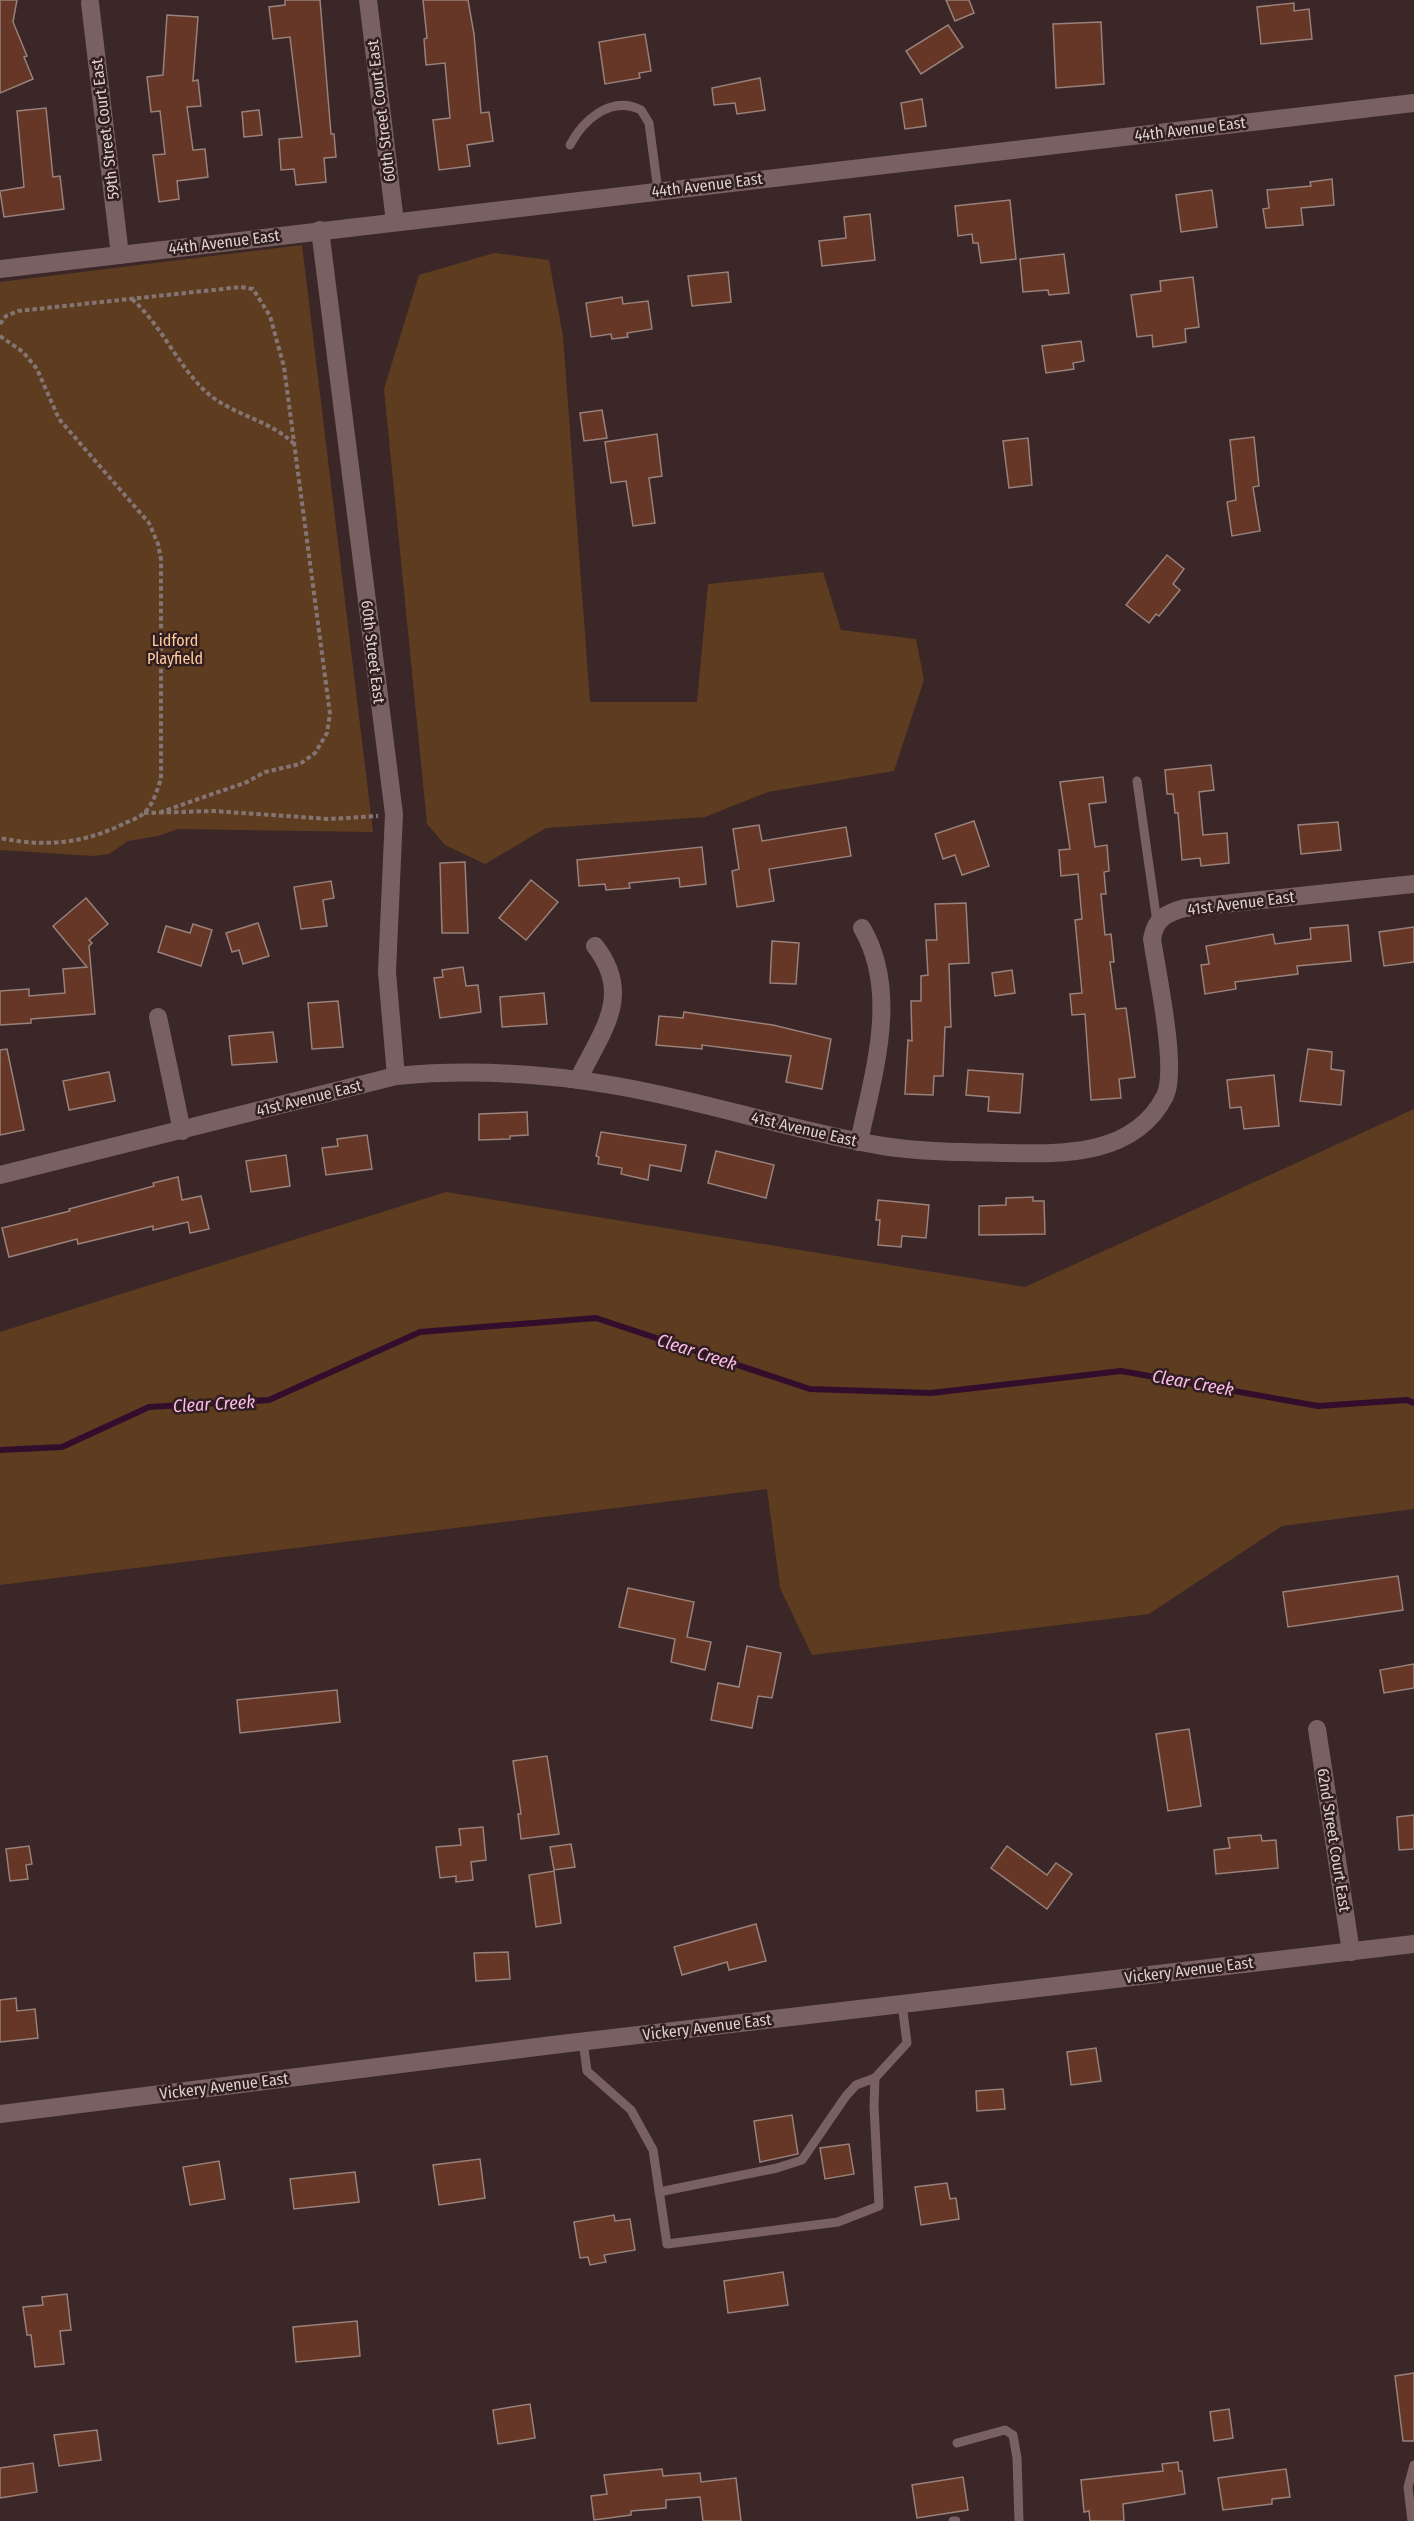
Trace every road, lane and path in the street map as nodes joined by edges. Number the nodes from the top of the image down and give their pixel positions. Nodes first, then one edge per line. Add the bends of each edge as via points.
1 (368, 0) edge
2 (90, 3) dead end
3 (1414, 103) edge
4 (570, 145) dead end
5 (658, 191) junction
6 (394, 222) junction
7 (321, 230) junction
8 (120, 255) junction
9 (0, 269) edge
10 (132, 299) junction
11 (0, 324) edge
12 (0, 336) edge
13 (293, 443) junction
14 (1137, 781) dead end
15 (161, 812) junction
16 (144, 813) junction
17 (394, 814) junction
18 (0, 838) edge
19 (1414, 884) edge
20 (1157, 922) junction
21 (862, 928) dead end
22 (596, 946) dead end
23 (158, 1017) dead end
24 (396, 1076) junction
25 (578, 1080) junction
26 (182, 1131) junction
27 (859, 1142) junction
28 (0, 1175) edge
29 (1317, 1729) dead end
30 (1414, 1944) edge
31 (1351, 1952) junction
32 (902, 2004) junction
33 (583, 2041) junction
34 (875, 2078) junction
35 (0, 2114) edge
36 (659, 2192) junction
37 (957, 2443) dead end
38 (1414, 2465) edge
39 (1019, 2521) edge
40 (1412, 2521) edge

1 - 6 street, 60th Street Court East
2 - 8 street, 59th Street Court East
3 - 5 street, 44th Avenue East
4 - 5 lane via 578,130 603,110 623,105 641,110 649,123
5 - 6 street, 44th Avenue East
6 - 7 street, 44th Avenue East
7 - 8 street, 44th Avenue East
7 - 17 street, 60th Street East
8 - 9 street, 44th Avenue East
10 - 11 path via 18,311
10 - 13 path via 145,310 203,389 223,406 283,433
10 - 13 path via 241,287 253,290 270,316 284,367
12 - 16 path via 23,352 37,369 59,419 149,523 158,544 160,779
13 - 15 path via 330,714 327,733 315,753 300,764 265,772
14 - 20 lane
15 - 16 path
15 - 17 path via 329,819
16 - 18 path via 81,840 46,844
17 - 24 street, 60th Street East via 387,972
19 - 20 street, 41st Avenue East via 1185,908 1164,915
20 - 27 street, 41st Avenue East via 1152,939 1170,1076 1163,1100 1137,1129 1111,1144 1062,1153 937,1151
21 - 27 street via 874,952 881,1010 879,1048
22 - 25 street via 606,960 615,993 612,1009
23 - 26 street
24 - 25 street, 41st Avenue East via 477,1071
24 - 26 street, 41st Avenue East
25 - 27 street, 41st Avenue East via 645,1091
26 - 28 street, 41st Avenue East
29 - 31 street, 62nd Street Court East
30 - 31 street, Vickery Avenue East
31 - 32 street, Vickery Avenue East
32 - 33 street, Vickery Avenue East
32 - 34 lane via 907,2043
33 - 35 street, Vickery Avenue East
33 - 36 lane via 587,2071 630,2110 653,2150
34 - 36 lane via 856,2085 846,2096 802,2160
34 - 36 lane via 879,2206 838,2222 667,2244
37 - 39 lane via 1005,2430 1013,2436
38 - 40 lane via 1408,2487

